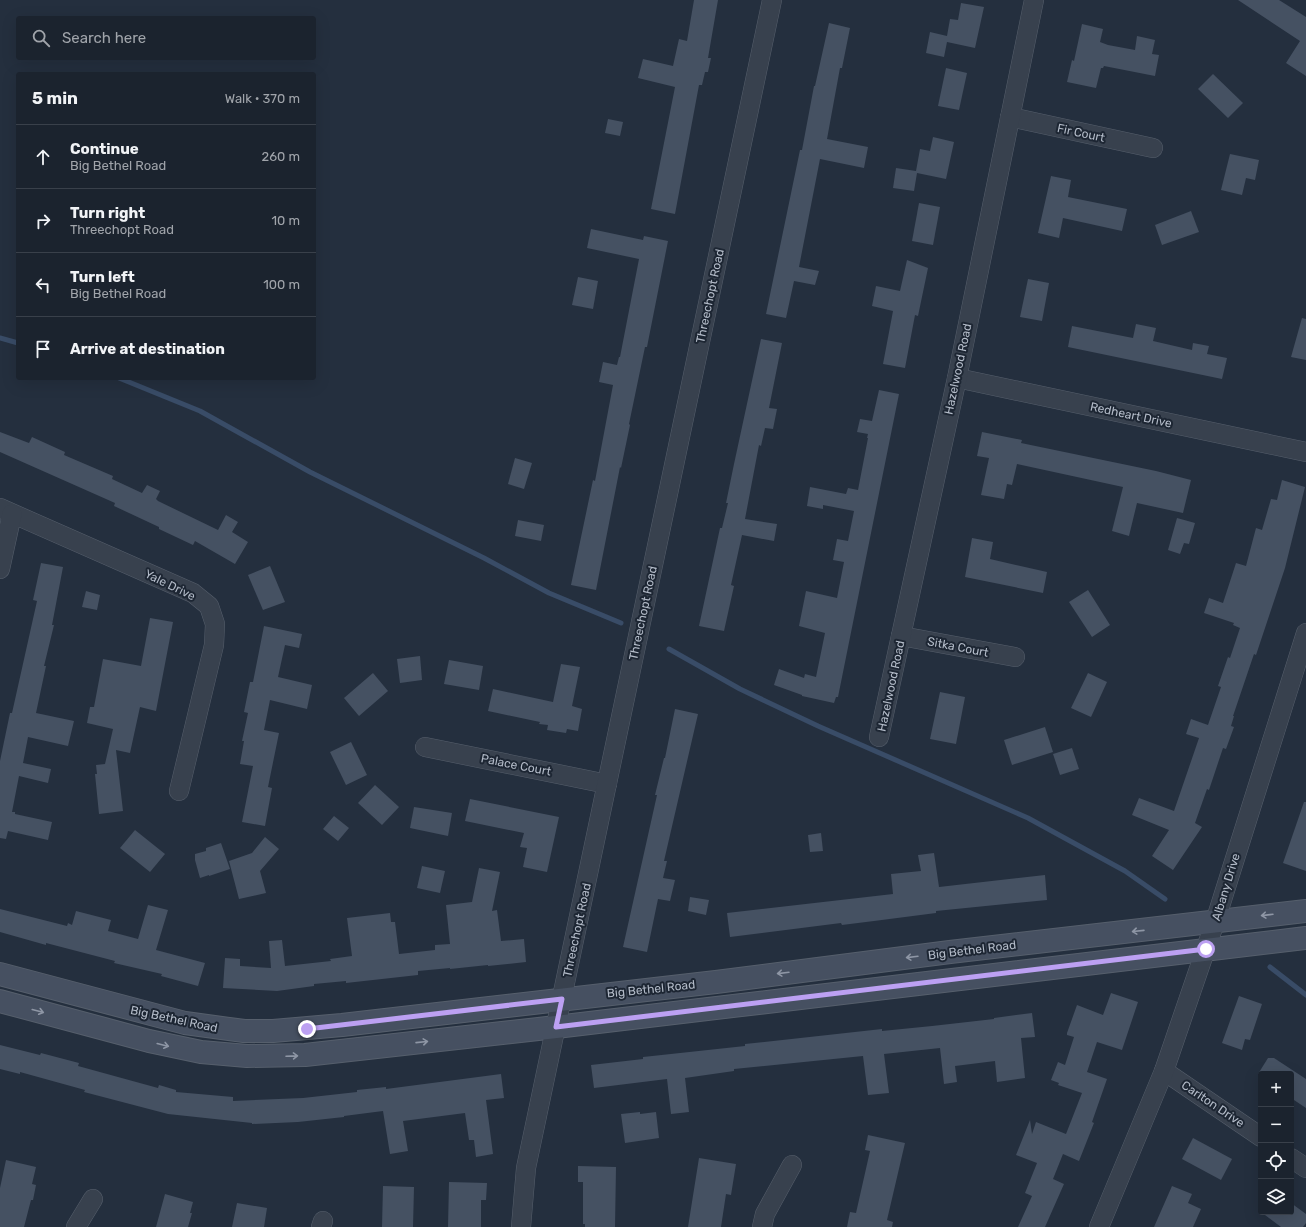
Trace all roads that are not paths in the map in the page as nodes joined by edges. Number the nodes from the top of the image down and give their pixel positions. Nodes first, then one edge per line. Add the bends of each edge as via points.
1 (772, 0) edge
2 (1034, 0) edge
3 (1010, 117) junction
4 (1153, 148) dead end
5 (957, 378) junction
6 (1306, 452) edge
7 (6, 511) edge
8 (0, 569) edge
9 (1306, 633) edge
10 (901, 636) junction
11 (1015, 657) dead end
12 (879, 737) dead end
13 (425, 747) dead end
14 (607, 784) junction
15 (179, 791) dead end
16 (1306, 911) edge
17 (1215, 922) junction
18 (1306, 938) edge
19 (1206, 949) junction
20 (0, 974) edge
21 (562, 999) junction
22 (0, 1001) edge
23 (556, 1027) junction
24 (1164, 1071) junction
25 (1258, 1135) edge
26 (1294, 1160) edge
27 (792, 1165) dead end
28 (1306, 1168) edge
29 (93, 1199) dead end
30 (76, 1227) edge
31 (521, 1227) edge
32 (762, 1227) edge
33 (1099, 1227) edge

1 - 14 street, Threechopt Road
2 - 3 street, Hazelwood Road
3 - 4 street, Fir Court
3 - 5 street, Hazelwood Road
5 - 6 street, Redheart Drive
5 - 10 street, Hazelwood Road
7 - 8 street
7 - 15 street, Yale Drive via 193,593 209,606 215,624 214,645
9 - 17 street, Albany Drive
10 - 11 street, Sitka Court
10 - 12 street, Hazelwood Road
13 - 14 street, Palace Court
14 - 21 street, Threechopt Road
16 -> 17 main road, Big Bethel Road
17 - 19 street, Albany Drive
17 -> 21 main road, Big Bethel Road
18 - 19 main road, Big Bethel Road
19 - 23 main road, Big Bethel Road
19 - 24 street, Albany Drive
20 - 21 main road, Big Bethel Road via 185,1023 244,1031 342,1025
21 - 23 street, Threechopt Road
22 -> 23 main road, Big Bethel Road via 174,1047 247,1056 305,1055
23 - 31 street, Threechopt Road via 526,1168
24 - 25 street, Carlton Drive
24 - 33 street, Albany Drive
26 - 28 street
27 - 32 street via 765,1214
29 - 30 street

